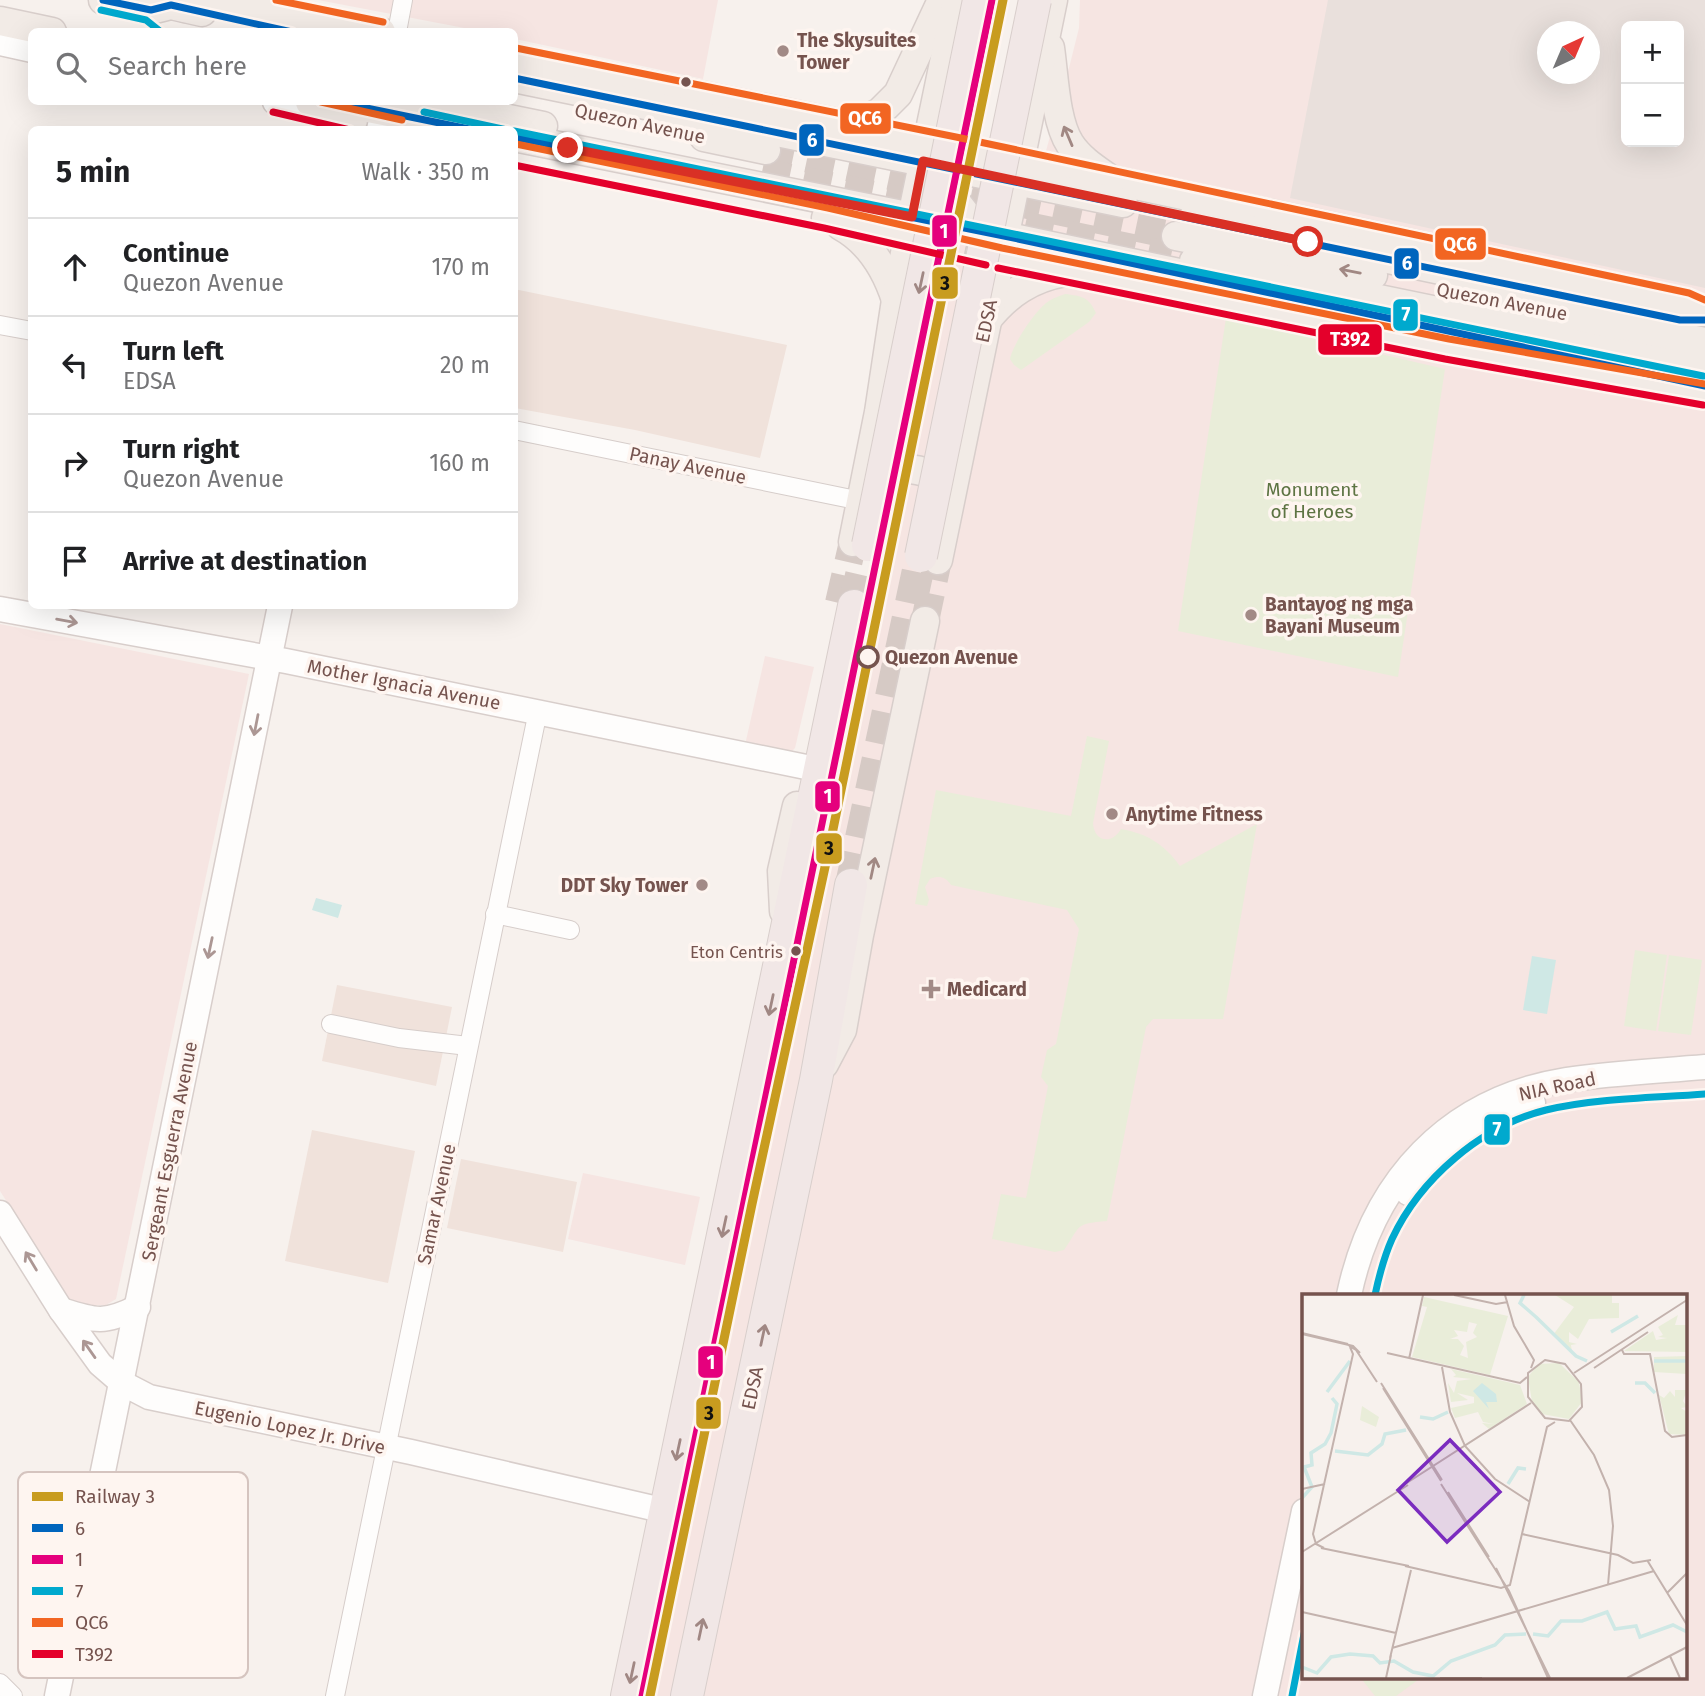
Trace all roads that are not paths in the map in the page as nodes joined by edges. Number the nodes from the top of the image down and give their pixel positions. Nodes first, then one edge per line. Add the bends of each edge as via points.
1 (103, 0) edge
2 (403, 0) edge
3 (942, 0) edge
4 (957, 0) edge
5 (969, 0) edge
6 (979, 0) edge
7 (1035, 0) edge
8 (1053, 0) edge
9 (185, 8) junction
10 (151, 10) junction
11 (0, 21) edge
12 (33, 28) edge
13 (190, 28) edge
14 (276, 28) edge
15 (361, 28) edge
16 (398, 28) edge
17 (1047, 29) junction
18 (0, 44) edge
19 (28, 49) edge
20 (518, 59) edge
21 (518, 79) edge
22 (518, 98) edge
23 (302, 105) edge
24 (443, 105) edge
25 (339, 109) edge
26 (854, 125) junction
27 (381, 126) edge
28 (451, 126) edge
29 (518, 138) edge
30 (932, 152) junction
31 (518, 154) edge
32 (1018, 171) junction
33 (1116, 182) junction
34 (826, 218) junction
35 (918, 229) junction
36 (991, 247) junction
37 (1068, 272) junction
38 (897, 300) junction
39 (1705, 312) edge
40 (1705, 320) edge
41 (986, 321) junction
42 (0, 324) edge
43 (28, 330) edge
44 (1705, 342) edge
45 (1705, 366) edge
46 (1705, 386) edge
47 (1705, 395) edge
48 (518, 431) edge
49 (952, 487) junction
50 (863, 493) junction
51 (860, 543) joint
52 (929, 558) joint
53 (847, 604) joint
54 (0, 609) edge
55 (279, 609) edge
56 (925, 621) tunnel mouth
57 (270, 658) junction
58 (538, 711) junction
59 (806, 767) junction
60 (851, 884) tunnel mouth
61 (495, 914) junction
62 (570, 930) dead end
63 (785, 938) junction
64 (331, 1024) dead end
65 (468, 1046) junction
66 (1705, 1067) edge
67 (816, 1080) junction
68 (1705, 1083) edge
69 (0, 1213) edge
70 (1349, 1294) edge
71 (1364, 1294) edge
72 (138, 1307) junction
73 (61, 1310) junction
74 (121, 1384) junction
75 (386, 1448) junction
76 (103, 1472) edge
77 (666, 1511) junction
78 (1302, 1520) edge
79 (1302, 1593) edge
80 (61, 1678) edge
81 (0, 1683) edge
82 (13, 1696) edge
83 (57, 1696) edge
84 (335, 1696) edge
85 (627, 1696) edge
86 (687, 1696) edge
87 (1265, 1696) edge
88 (1281, 1696) edge

1 - 10 main road
2 - 16 street
3 - 26 main road via 898,94 880,112
4 - 30 main road
5 - 30 main road
6 -> 51 highway, bridge
7 - 52 highway, EDSA, bridge
8 - 17 main road, EDSA
9 - 10 main road via 171,5
9 - 14 main road
9 - 15 main road via 228,1
10 - 13 main road via 167,23
11 - 12 main road
17 - 32 main road, EDSA
33 -> 17 main road via 1088,162 1067,138
18 - 19 street
20 - 26 main road, Quezon Avenue
21 - 30 main road, Quezon Avenue
22 - 24 main road, Quezon Avenue via 764,161
23 - 25 street
25 - 27 main road
25 - 28 main road
26 - 30 main road, Quezon Avenue
29 - 35 main road, Quezon Avenue
30 - 32 main road, Quezon Avenue
30 - 35 main road
30 - 36 main road via 947,183
31 - 34 main road
32 - 33 main road, Quezon Avenue
32 - 36 main road, EDSA
32 - 40 main road, Quezon Avenue via 1680,320
33 - 39 main road, Quezon Avenue via 1686,303
34 - 35 main road
34 - 38 main road via 848,229 871,251
35 - 38 main road
36 - 37 main road
36 - 41 main road, EDSA
36 - 46 main road, Quezon Avenue
36 - 49 main road via 948,444
37 - 41 main road via 1020,288
37 - 47 main road via 1447,349
38 - 50 main road
41 - 49 main road, EDSA
42 - 43 street
44 -> 45 main road, Quezon Avenue via 1173,246
48 - 50 street, Panay Avenue
49 - 50 main road via 946,489 931,476 912,469 891,470 872,478
49 - 52 main road, EDSA
50 - 51 main road
53 - 59 main road
53 - 63 highway
54 -> 57 street, Mother Ignacia Avenue
55 - 57 street, Sergeant Esguerra Avenue
67 -> 56 main road, EDSA via 842,1030
57 - 58 street, Mother Ignacia Avenue
57 -> 72 street, Sergeant Esguerra Avenue
58 - 59 street, Mother Ignacia Avenue
58 - 61 street, Samar Avenue
59 - 63 main road via 782,872
60 - 67 highway, EDSA
61 - 62 street
61 - 65 street, Samar Avenue
63 -> 77 highway
64 - 65 street
65 - 75 street, Samar Avenue
66 - 70 street, NIA Road via 1564,1081 1503,1098 1467,1116 1422,1151 1386,1199 1361,1246
86 -> 67 highway, EDSA
68 - 71 street, NIA Road via 1560,1097 1525,1105 1476,1130 1450,1148 1403,1201 1380,1239
73 -> 69 street, Eugenio Lopez Jr. Drive
72 - 73 street via 106,1320
72 - 74 street, Sergeant Esguerra Avenue
74 -> 73 street, Eugenio Lopez Jr. Drive via 100,1364
74 - 75 street, Eugenio Lopez Jr. Drive via 149,1397
74 - 76 street, Sergeant Esguerra Avenue
75 - 77 street, Eugenio Lopez Jr. Drive
75 - 84 street, Samar Avenue
77 -> 85 highway
78 - 87 street
79 - 88 street
80 - 83 street, Sergeant Esguerra Avenue
81 - 82 street

